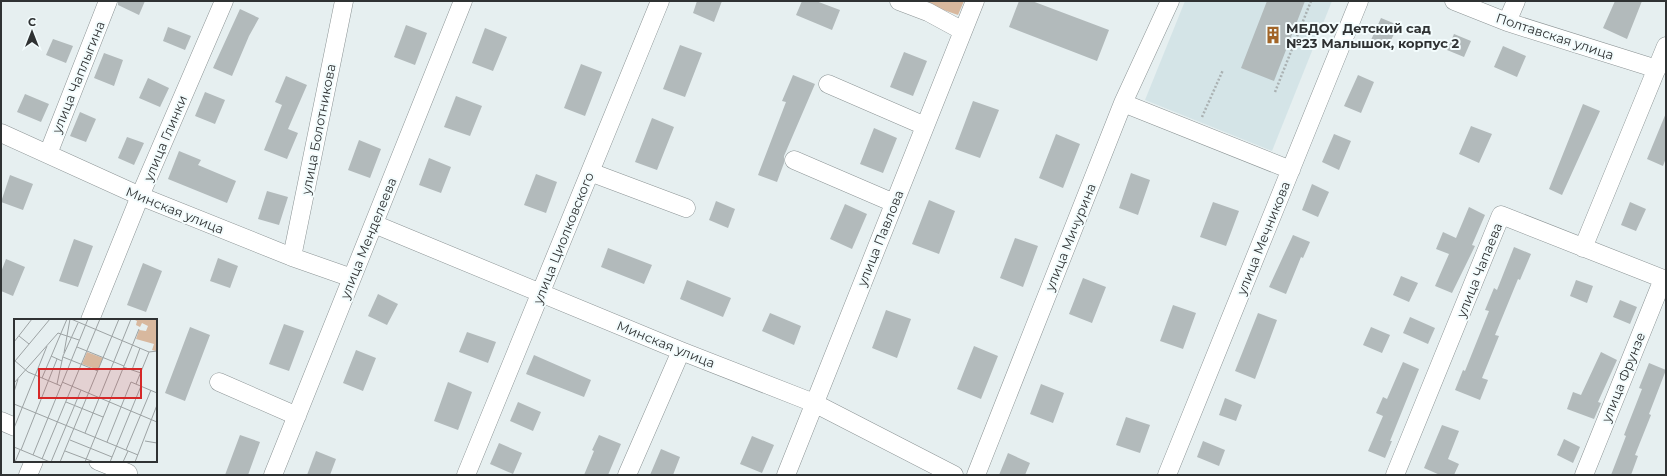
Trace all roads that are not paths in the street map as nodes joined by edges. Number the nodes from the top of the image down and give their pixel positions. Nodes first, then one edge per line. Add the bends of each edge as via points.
1 (108, 1) edge
2 (224, 1) edge
3 (344, 1) edge
4 (463, 1) edge
5 (660, 1) edge
6 (899, 1) edge
7 (975, 1) edge
8 (1170, 1) edge
9 (1359, 1) edge
10 (1454, 1) edge
11 (1516, 1) edge
12 (1507, 22) junction
13 (963, 31) junction
14 (1666, 46) edge
15 (1657, 69) junction
16 (828, 84) dead end
17 (1124, 103) junction
18 (925, 126) junction
19 (1, 133) edge
20 (48, 154) junction
21 (794, 160) dead end
22 (1291, 170) junction
23 (590, 172) junction
24 (140, 196) junction
25 (894, 203) junction
26 (686, 208) dead end
27 (374, 224) junction
28 (1582, 248) junction
29 (292, 257) junction
30 (352, 278) junction
31 (1664, 279) edge
32 (541, 292) junction
33 (90, 319) edge
34 (681, 351) junction
35 (219, 382) dead end
36 (814, 403) junction
37 (297, 416) junction
38 (1, 421) edge
39 (14, 427) edge
40 (34, 462) edge
41 (100, 462) edge
42 (128, 473) dead end
43 (28, 475) edge
44 (273, 475) edge
45 (466, 475) edge
46 (627, 475) edge
47 (786, 475) edge
48 (954, 475) edge
49 (976, 475) edge
50 (1168, 475) edge
51 (1395, 475) edge
52 (1584, 475) edge

1 - 20 street, улица Чаплыгина
2 - 24 street, улица Глинки
3 - 29 street, улица Болотникова
4 - 27 street, улица Менделеева
5 - 23 street, улица Циолковского
6 - 13 street via 928,12
7 - 13 street, улица Павлова
8 - 17 street, улица Мичурина
9 - 22 street, улица Мечникова
10 - 12 street, Полтавская улица
11 - 12 street
12 - 15 street, Полтавская улица
13 - 18 street, улица Павлова
14 - 15 street
15 - 28 street
16 - 18 street
17 - 22 street
17 - 49 street, улица Мичурина
18 - 25 street, улица Павлова
19 - 20 street, Минская улица
20 - 24 street, Минская улица
21 - 25 street
22 - 50 street, улица Мечникова
23 - 26 street
23 - 32 street, улица Циолковского
24 - 29 street, Минская улица
24 - 33 street, улица Глинки
25 - 36 street, улица Павлова
27 - 30 street, улица Менделеева
27 - 32 street, Минская улица
28 - 31 street
28 - 51 street, улица Чапаева via 1501,215
29 - 30 street, Минская улица
30 - 37 street, улица Менделеева
31 - 52 street, улица Фрунзе
32 - 34 street, Минская улица
32 - 45 street, улица Циолковского
34 - 36 street, Минская улица
34 - 46 street
35 - 37 street
36 - 47 street, улица Павлова
36 - 48 street, Минская улица
37 - 44 street, улица Менделеева
38 - 39 street
40 - 43 street
41 - 42 street

